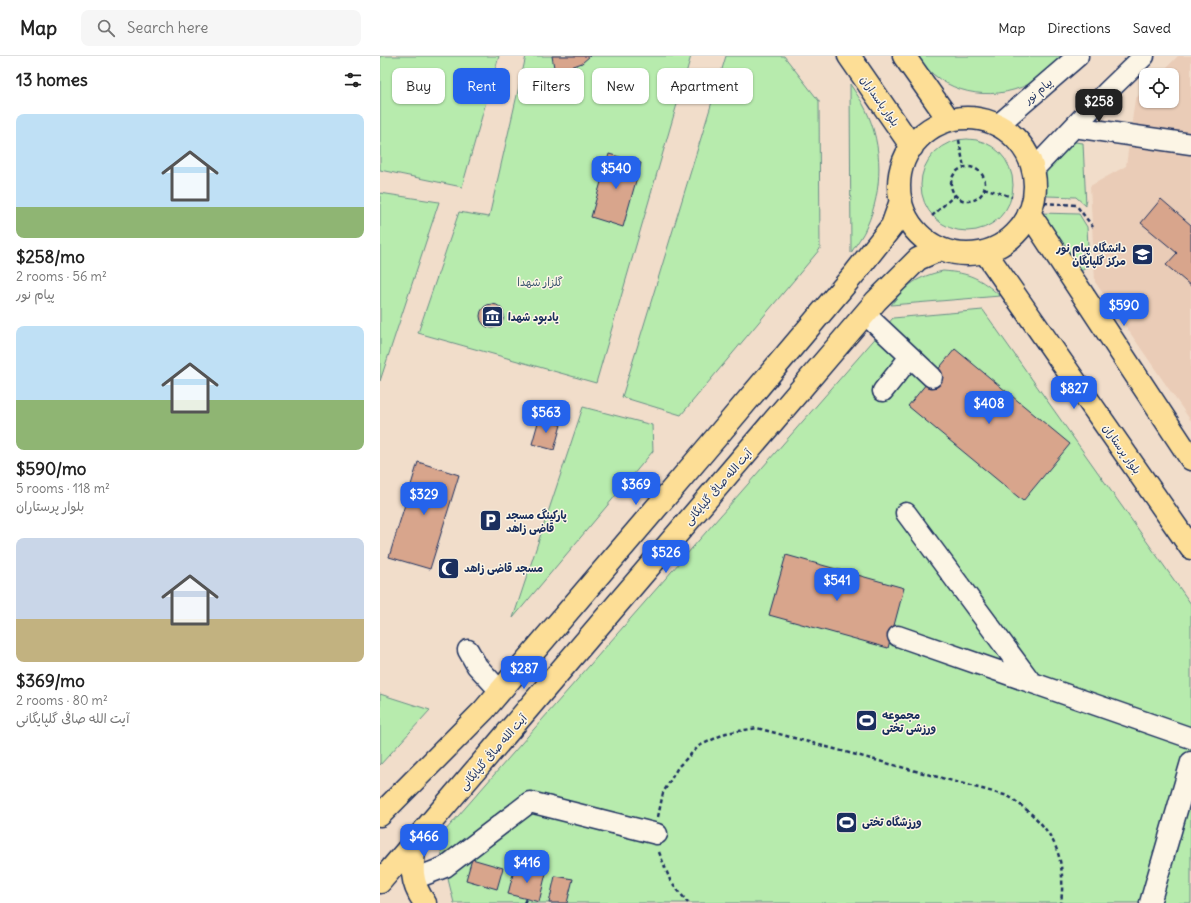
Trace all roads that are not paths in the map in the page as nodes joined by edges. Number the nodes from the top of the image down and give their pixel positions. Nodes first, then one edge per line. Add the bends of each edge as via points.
1 (849, 56) edge
2 (904, 56) edge
3 (1078, 56) edge
4 (1144, 56) edge
5 (950, 120) junction
6 (998, 125) junction
7 (1074, 127) junction
8 (1191, 144) edge
9 (912, 147) junction
10 (1033, 170) junction
11 (901, 201) junction
12 (1024, 204) junction
13 (941, 249) junction
14 (985, 252) junction
15 (865, 314) junction
16 (910, 357) junction
17 (932, 377) dead end
18 (884, 391) dead end
19 (1191, 459) edge
20 (906, 513) dead end
21 (1191, 548) edge
22 (898, 636) dead end
23 (468, 650) dead end
24 (1031, 682) junction
25 (500, 691) junction
26 (526, 714) junction
27 (1191, 738) edge
28 (1191, 762) edge
29 (380, 815) edge
30 (657, 834) road end
31 (416, 842) junction
32 (414, 879) junction
33 (380, 882) edge
34 (425, 903) edge
35 (1150, 903) edge

1 - 9 main road, بلوار پاسداران
2 - 5 main road
3 - 6 street, پیام نور
4 - 7 street
5 - 6 main road via 982,119
5 - 9 main road via 928,130
6 - 10 main road via 1014,136 1022,146
7 - 8 street
7 - 10 street
9 - 11 main road via 899,182
10 - 12 main road via 1035,192
11 - 13 main road via 909,221 923,237
11 - 25 main road via 892,226 855,274
12 - 14 main road via 1019,230 1003,244
12 - 19 main road
13 - 14 main road via 963,254
13 - 15 main road, آیت الله صافی گلپایگانی via 918,260
14 - 21 main road, بلوار پرستاران
15 - 16 street
15 - 26 main road, آیت الله صافی گلپایگانی
16 - 17 street
16 - 18 street
20 - 24 street
22 - 24 street
23 - 25 street via 477,666
24 - 27 street
25 - 26 main road
25 - 29 main road
26 - 31 main road, آیت الله صافی گلپایگانی
28 - 35 street
30 - 32 street via 530,802 445,866
31 - 32 main road via 411,864
31 - 33 main road, آیت الله صافی گلپایگانی
32 - 34 main road via 417,893

